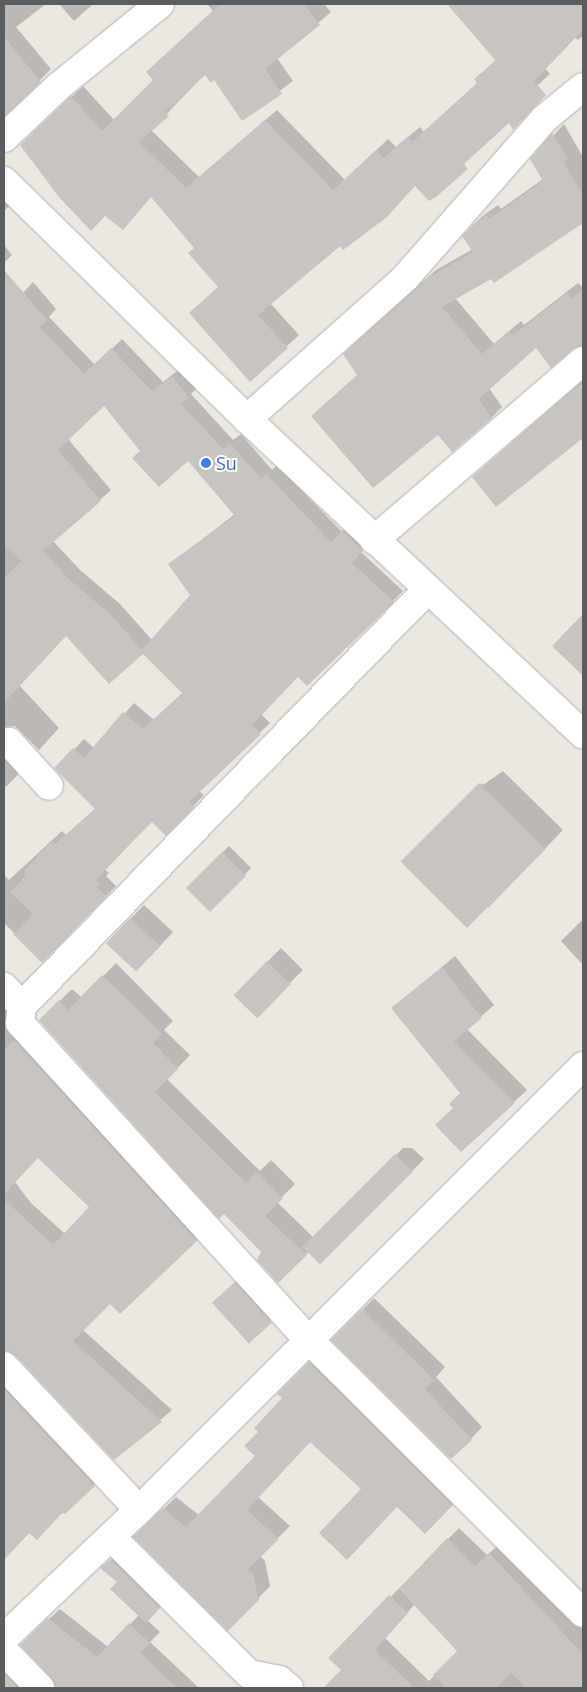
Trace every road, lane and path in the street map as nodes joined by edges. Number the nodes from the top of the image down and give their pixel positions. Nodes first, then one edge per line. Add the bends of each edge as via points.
1 (160, 4) edge
2 (583, 87) edge
3 (4, 138) edge
4 (4, 181) edge
5 (583, 361) edge
6 (247, 419) junction
7 (374, 540) junction
8 (427, 590) junction
9 (583, 735) edge
10 (4, 742) edge
11 (49, 786) dead end
12 (4, 986) edge
13 (15, 1021) edge
14 (583, 1066) edge
15 (308, 1339) junction
16 (4, 1366) edge
17 (139, 1510) junction
18 (111, 1537) junction
19 (583, 1613) edge
20 (4, 1638) edge
21 (4, 1651) edge
22 (40, 1688) edge
23 (289, 1688) edge

1 - 3 street via 59,86
2 - 6 street via 544,119 404,278
4 - 6 street
5 - 7 street
6 - 7 street
7 - 8 street
8 - 9 street
8 - 13 street
10 - 11 street via 9,742
12 - 13 street
13 - 15 street
14 - 15 street
15 - 17 street
15 - 19 street
16 - 17 street
17 - 18 street
18 - 20 street
18 - 23 street via 250,1674 279,1680
21 - 22 street

